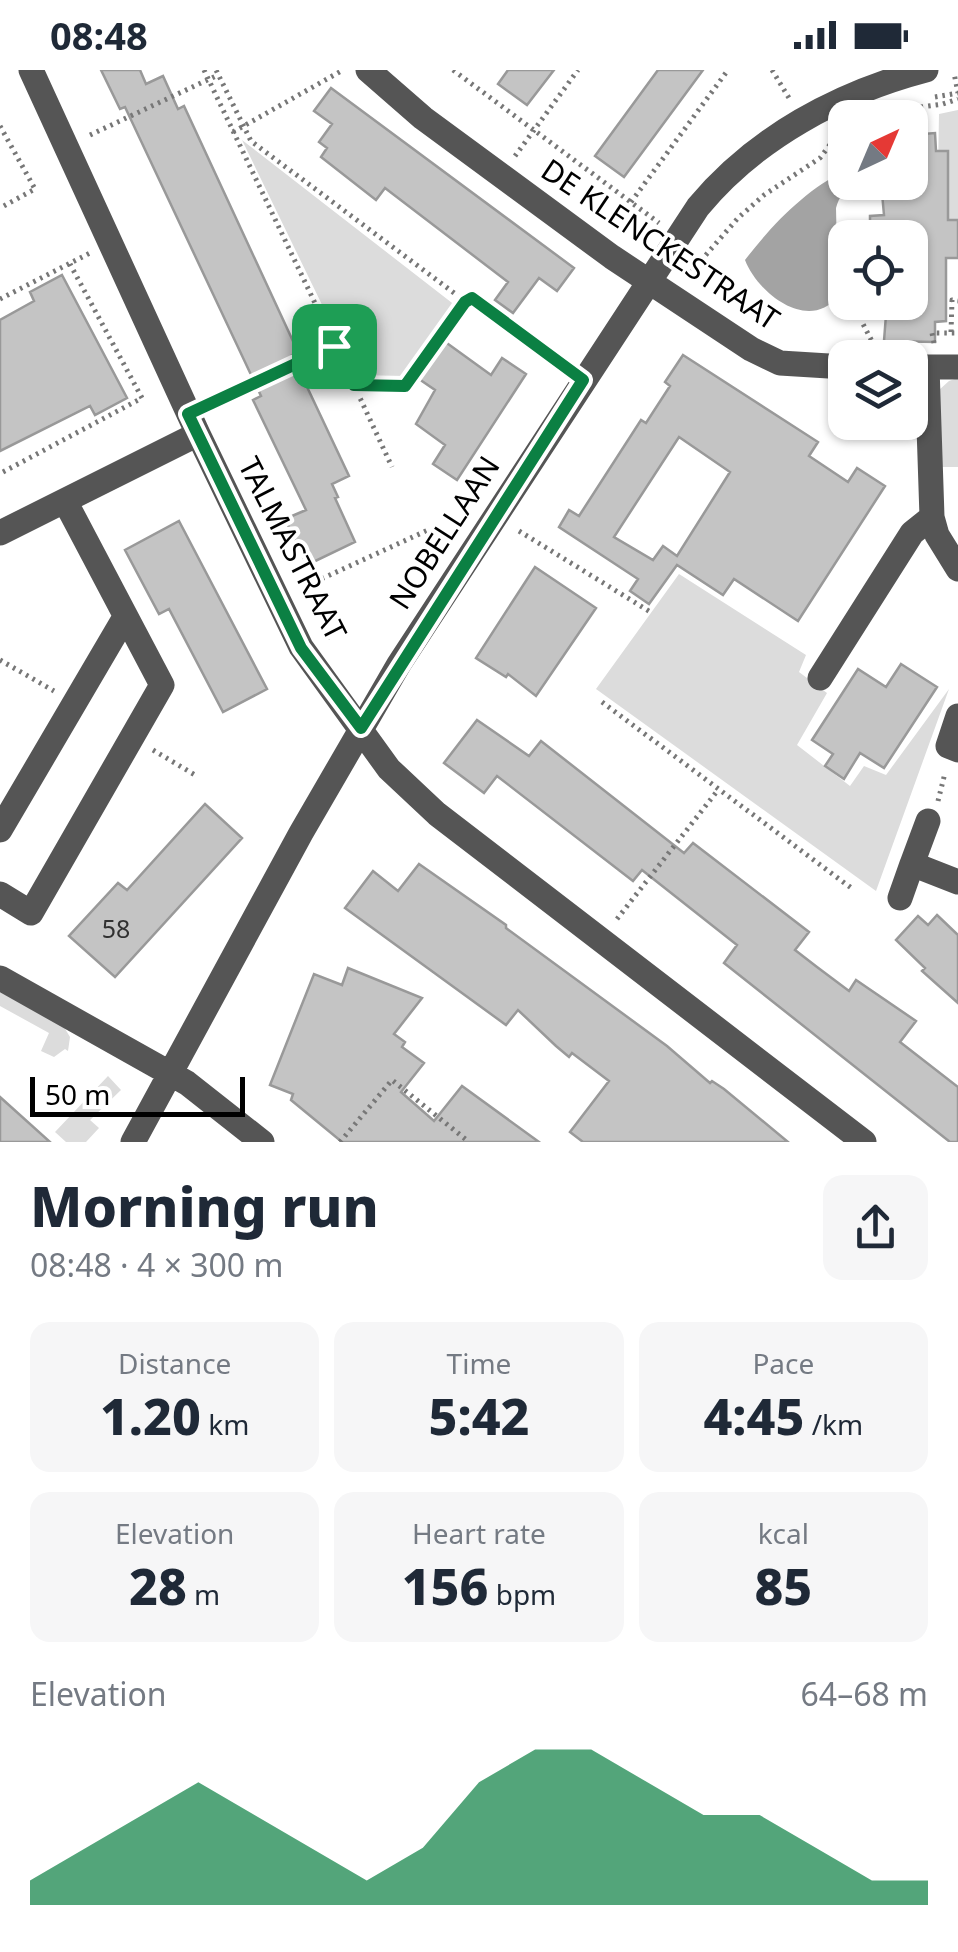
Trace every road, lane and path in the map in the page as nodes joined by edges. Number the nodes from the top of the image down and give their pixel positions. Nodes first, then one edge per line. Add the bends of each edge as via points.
1 (31, 70) edge
2 (204, 70) edge
3 (343, 70) edge
4 (368, 70) edge
5 (453, 70) edge
6 (578, 70) edge
7 (728, 70) edge
8 (772, 70) edge
9 (926, 70) edge
10 (954, 70) edge
11 (217, 72) edge
12 (208, 79) junction
13 (958, 96) edge
14 (792, 105) dead end
15 (928, 105) edge
16 (0, 126) edge
17 (244, 128) junction
18 (534, 130) junction
19 (234, 132) junction
20 (828, 145) edge
21 (64, 147) junction
22 (501, 175) junction
23 (631, 202) junction
24 (0, 208) edge
25 (662, 225) dead end
26 (110, 242) junction
27 (70, 264) junction
28 (691, 272) dead end
29 (647, 282) junction
30 (0, 299) edge
31 (958, 300) edge
32 (465, 302) junction
33 (954, 333) edge
34 (934, 342) dead end
35 (334, 346) junction
36 (828, 366) edge
37 (928, 367) edge
38 (958, 367) edge
39 (583, 380) junction
40 (354, 385) junction
41 (193, 424) junction
42 (925, 440) edge
43 (392, 467) dead end
44 (2, 472) dead end
45 (66, 500) junction
46 (495, 516) junction
47 (932, 517) junction
48 (0, 533) edge
49 (443, 539) dead end
50 (958, 569) edge
51 (295, 582) dead end
52 (652, 614) dead end
53 (125, 618) junction
54 (820, 678) dead end
55 (602, 702) dead end
56 (958, 716) edge
57 (361, 728) junction
58 (953, 748) edge
59 (719, 789) junction
60 (928, 821) joint
61 (0, 830) edge
62 (912, 864) junction
63 (958, 882) edge
64 (854, 890) dead end
65 (0, 894) edge
66 (900, 898) dead end
67 (600, 941) junction
68 (0, 978) edge
69 (169, 1072) junction
70 (133, 1142) edge
71 (262, 1142) edge
72 (340, 1142) edge
73 (469, 1142) edge
74 (863, 1142) edge

1 - 21 street, TALMASTRAAT
2 - 12 path
3 - 17 path
4 - 22 street, DE KLENCKESTRAAT
5 - 18 path
6 - 18 path, DE KLENCKESTRAAT
7 - 23 path, DE KLENCKESTRAAT
8 - 14 path
9 - 29 street, NOBELLAAN via 842,98 760,148 712,190
10 - 13 path
11 - 12 path
11 - 17 path
12 - 19 path
12 - 21 path
13 - 15 path
16 - 24 path via 35,189
17 - 19 path
17 - 32 path via 251,140
18 - 22 path, DE KLENCKESTRAAT
18 - 23 path
19 - 35 path
20 - 28 path via 738,218
21 - 26 street, TALMASTRAAT
22 - 29 street, DE KLENCKESTRAAT
23 - 25 path
26 - 27 path
26 - 41 street, TALMASTRAAT
27 - 30 path
27 - 44 path via 142,398
29 - 36 street, DE KLENCKESTRAAT via 780,363
29 - 39 street, NOBELLAAN
31 - 33 path via 952,300
32 - 39 path via 472,298
32 - 40 path via 405,386
33 - 34 path via 932,333
35 - 40 path
35 - 41 path
37 - 38 street
39 - 46 street, NOBELLAAN
40 - 43 path
41 - 45 street
41 - 57 street, TALMASTRAAT via 301,648
42 - 47 street
45 - 48 street
45 - 53 street
46 - 52 path
46 - 57 street, NOBELLAAN
47 - 50 street
47 - 54 street via 912,533
49 - 51 path via 428,530 308,585
53 - 61 street
53 - 65 street via 162,685 31,913
55 - 59 path
56 - 58 street
57 - 67 street, TALMASTRAAT via 389,769 437,814
57 - 69 street, NOBELLAAN
58 - 60 path
59 - 64 path
59 - 67 path
60 - 62 street
62 - 63 street
62 - 66 street
67 - 74 street, TALMASTRAAT
68 - 69 street
69 - 70 street, NOBELLAAN
69 - 71 street
72 - 73 path via 392,1080

